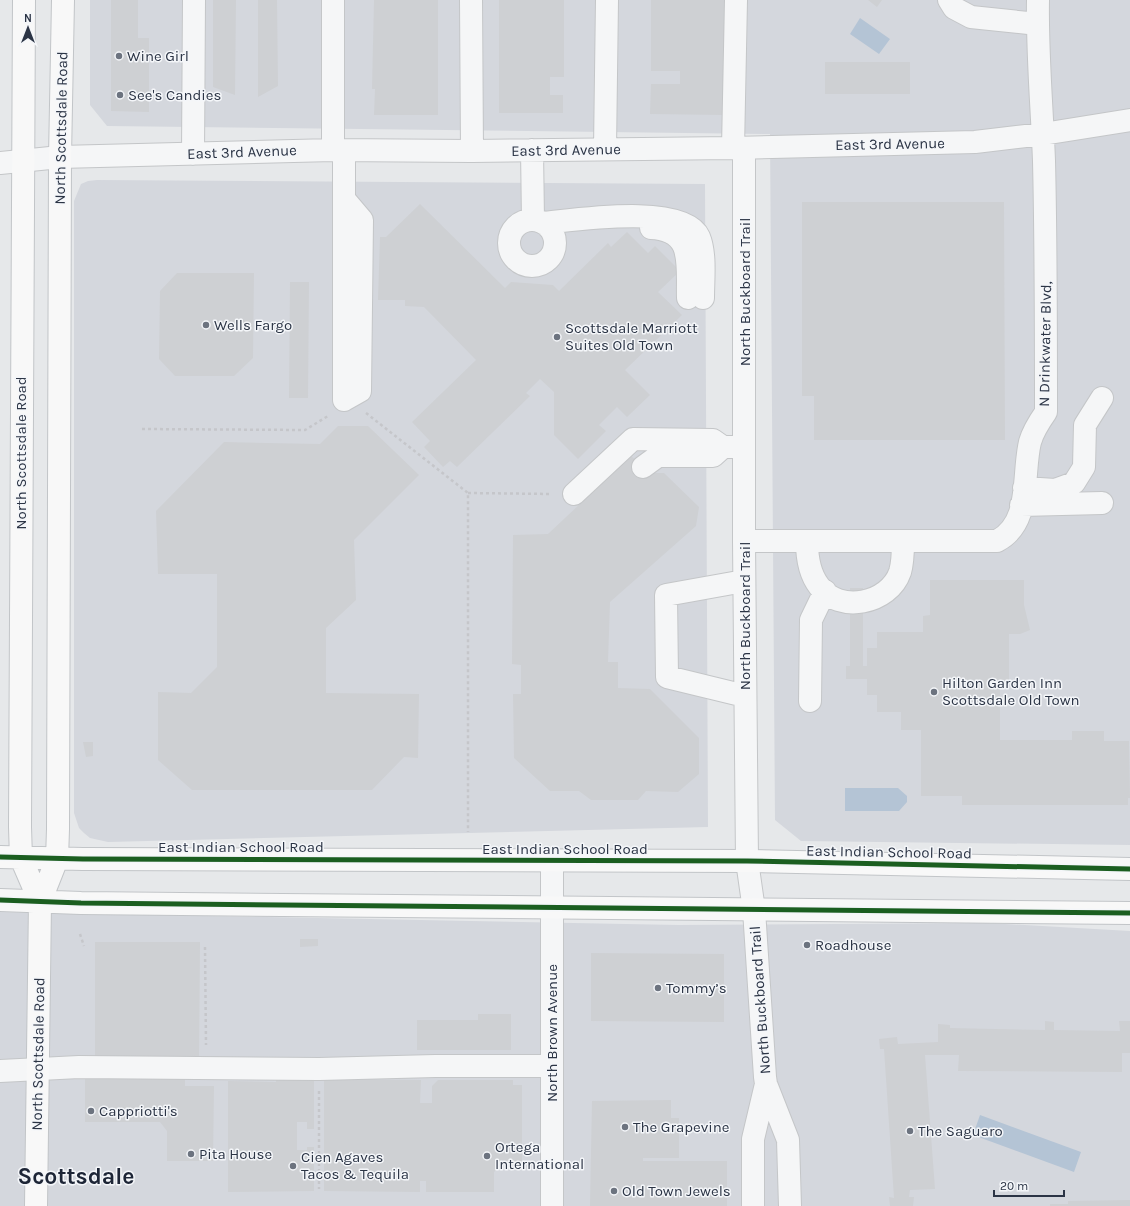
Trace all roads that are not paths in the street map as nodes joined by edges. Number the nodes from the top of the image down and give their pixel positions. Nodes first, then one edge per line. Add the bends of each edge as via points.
1 (24, 0) edge
2 (63, 0) edge
3 (194, 0) edge
4 (333, 0) edge
5 (471, 0) edge
6 (607, 0) edge
7 (736, 0) edge
8 (949, 0) edge
9 (1038, 0) edge
10 (1038, 24) junction
11 (1130, 120) edge
12 (1043, 134) junction
13 (739, 148) junction
14 (605, 149) junction
15 (338, 150) junction
16 (532, 150) junction
17 (472, 151) junction
18 (193, 154) junction
19 (60, 157) junction
20 (23, 161) junction
21 (0, 163) edge
22 (696, 298) dead end
23 (1102, 398) dead end
24 (345, 409) road end
25 (734, 447) junction
26 (643, 467) dead end
27 (574, 494) dead end
28 (1022, 497) junction
29 (1102, 503) dead end
30 (744, 541) junction
31 (903, 541) junction
32 (807, 542) junction
33 (744, 581) junction
34 (824, 591) junction
35 (745, 696) junction
36 (810, 701) dead end
37 (10, 858) edge
38 (57, 859) junction
39 (552, 861) junction
40 (747, 861) junction
41 (1130, 869) edge
42 (0, 900) edge
43 (40, 902) junction
44 (551, 908) junction
45 (754, 910) junction
46 (1130, 913) edge
47 (552, 1066) junction
48 (37, 1069) junction
49 (0, 1071) edge
50 (766, 1084) junction
51 (36, 1206) edge
52 (552, 1206) edge
53 (753, 1206) edge
54 (790, 1206) edge

1 - 20 main road, North Scottsdale Road
2 - 19 main road, North Scottsdale Road
3 - 18 street
4 - 15 street
5 - 17 street
6 - 14 street
7 - 13 street, North Buckboard Trail
8 - 10 street via 954,8 971,17
9 - 10 street, N Drinkwater Blvd,
10 - 12 street, N Drinkwater Blvd, via 1037,52
11 - 12 street, East 3rd Avenue
12 - 13 street, East 3rd Avenue via 975,142
12 - 28 street, N Drinkwater Blvd, via 1046,412 1036,426 1030,442
13 - 14 street, East 3rd Avenue
13 - 25 street, North Buckboard Trail
14 - 16 street, East 3rd Avenue
15 - 17 street, East 3rd Avenue
15 - 18 street, East 3rd Avenue
15 - 24 street via 345,200
16 - 17 street, East 3rd Avenue
16 - 22 street via 538,222 665,217 692,227 699,237 702,255
18 - 19 street, East 3rd Avenue
19 - 20 street, East 3rd Avenue
19 - 38 main road, North Scottsdale Road
20 - 21 street, East 3rd Avenue
20 - 37 main road, North Scottsdale Road
23 - 28 street via 1085,425 1084,467 1074,483
25 - 26 street via 713,456 658,456
25 - 27 street via 713,440 633,439
25 - 30 street, North Buckboard Trail
28 - 29 street
28 - 31 street, N Drinkwater Blvd, via 1020,516 1006,537 998,541
30 - 32 street, N Drinkwater Blvd,
30 - 33 street, North Buckboard Trail
31 - 32 street, N Drinkwater Blvd,
31 - 34 street via 900,573 892,587 879,597 864,602 847,603
32 - 34 street via 811,574
33 - 35 street, North Buckboard Trail
33 - 35 street via 666,594 666,610 667,677
34 - 36 street via 811,620
35 - 40 street, North Buckboard Trail
37 - 38 main road, East Indian School Road
37 - 43 main road, North Scottsdale Road
38 - 39 main road, East Indian School Road
38 - 43 main road, North Scottsdale Road
39 - 40 main road, East Indian School Road
39 - 44 street, North Brown Avenue
40 - 41 main road, East Indian School Road
40 - 45 street, North Buckboard Trail
42 - 43 main road
43 - 44 main road
43 - 48 main road, North Scottsdale Road
44 - 45 main road
44 - 47 street, North Brown Avenue
45 - 46 main road
45 - 50 street, North Buckboard Trail
47 - 48 street
47 - 52 street, North Brown Avenue
48 - 49 street
48 - 51 main road, North Scottsdale Road
50 - 53 street, North Buckboard Trail via 753,1139
50 - 54 street, North Buckboard Trail via 788,1140

